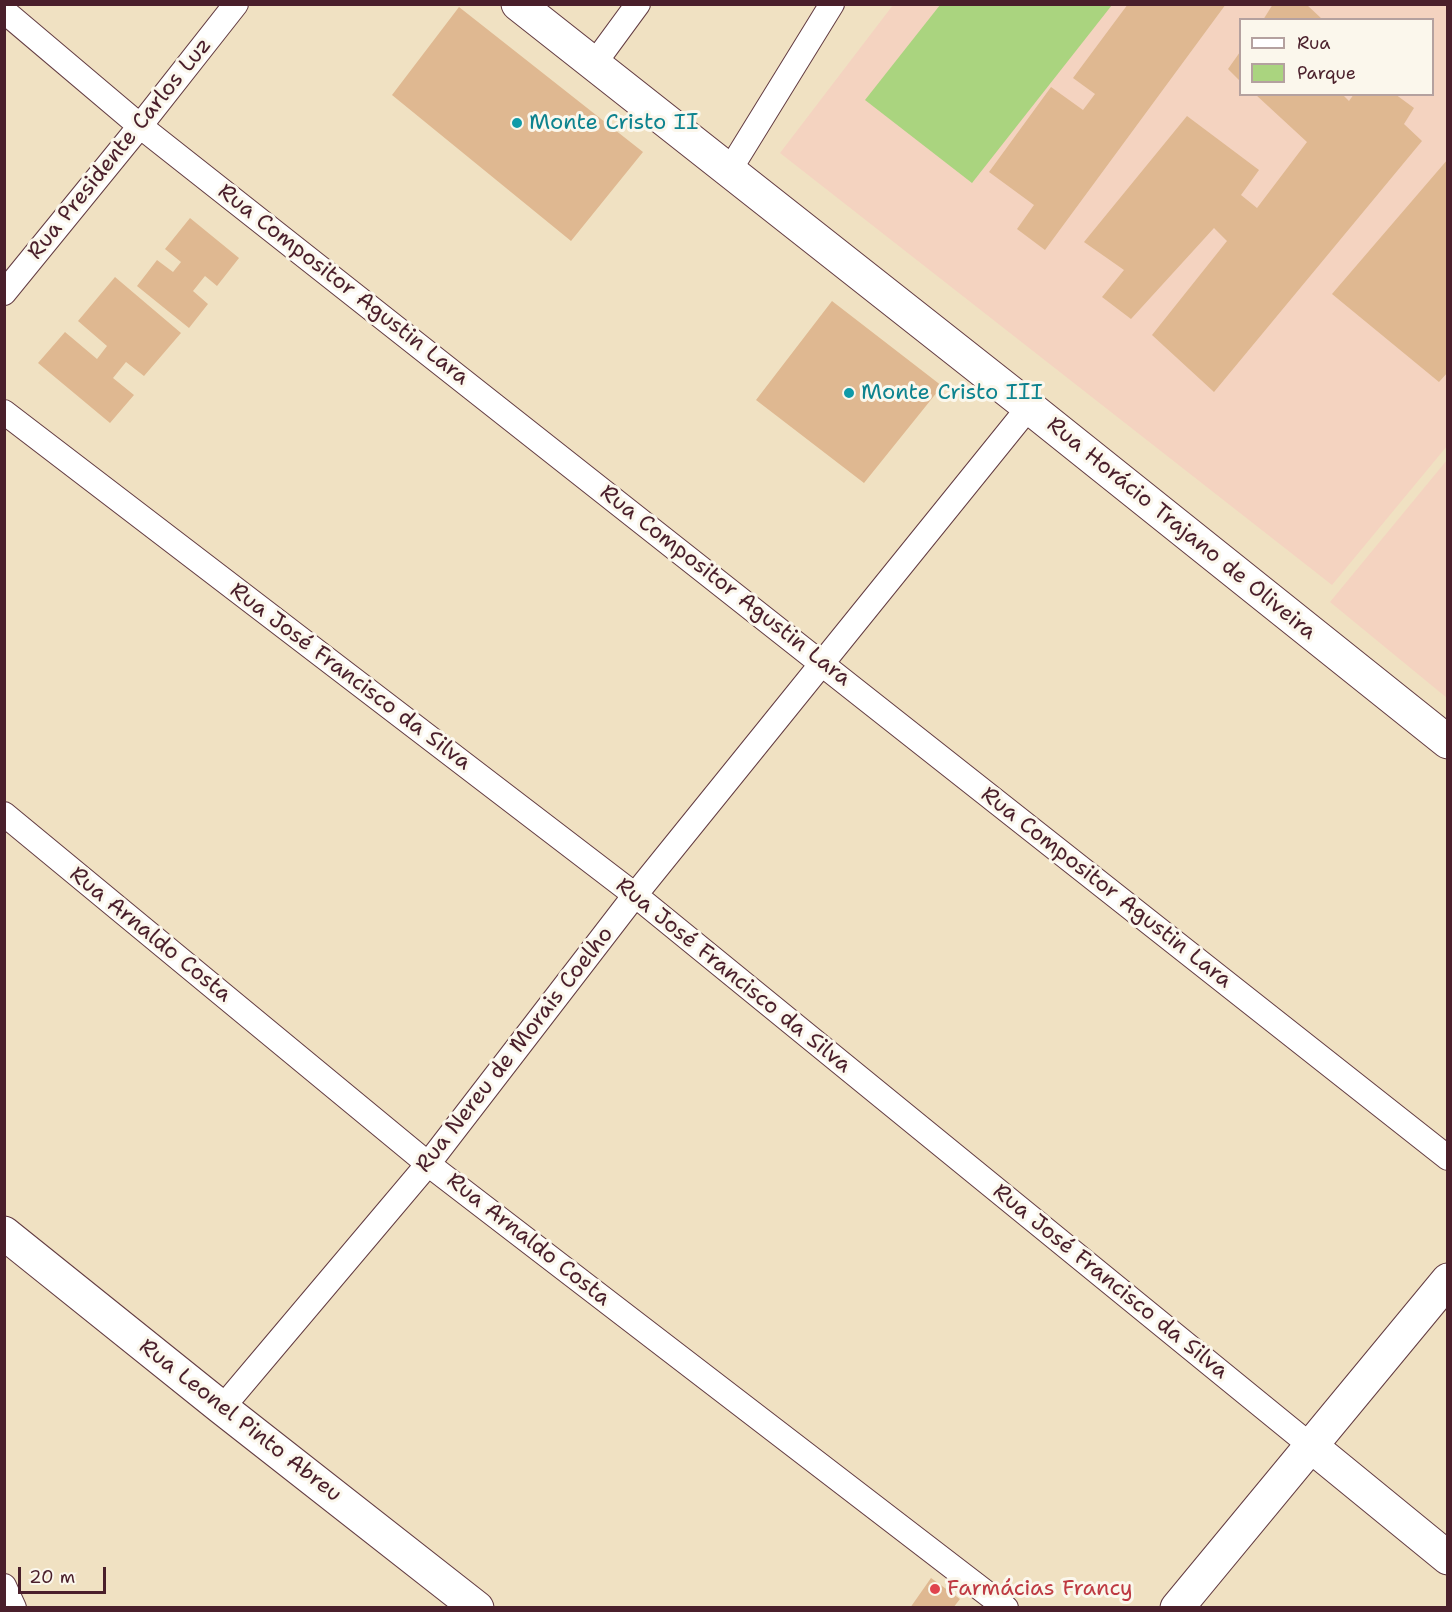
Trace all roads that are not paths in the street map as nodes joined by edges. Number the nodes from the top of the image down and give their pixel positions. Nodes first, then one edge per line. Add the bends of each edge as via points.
1 (236, 4) edge
2 (518, 4) edge
3 (638, 4) edge
4 (832, 4) edge
5 (4, 11) edge
6 (594, 64) junction
7 (140, 126) junction
8 (729, 171) junction
9 (4, 293) edge
10 (1029, 406) junction
11 (4, 412) edge
12 (822, 663) junction
13 (1448, 742) edge
14 (4, 814) edge
15 (635, 895) junction
16 (1448, 1158) edge
17 (429, 1164) junction
18 (4, 1233) edge
19 (1448, 1280) edge
20 (222, 1408) junction
21 (1311, 1446) junction
22 (1448, 1558) edge
23 (4, 1586) edge
24 (14, 1608) edge
25 (477, 1608) edge
26 (1006, 1608) edge
27 (1177, 1608) edge

1 - 7 street, Rua Presidente Carlos Luz
2 - 6 main road, Rua Horácio Trajano de Oliveira
3 - 6 street
4 - 8 street
5 - 7 street, Rua Compositor Agustin Lara
6 - 8 main road, Rua Horácio Trajano de Oliveira
7 - 9 street, Rua Presidente Carlos Luz
7 - 12 street, Rua Compositor Agustin Lara
8 - 10 main road, Rua Horácio Trajano de Oliveira
10 - 12 street, Rua Nereu de Morais Coelho
10 - 13 main road, Rua Horácio Trajano de Oliveira
11 - 15 street, Rua José Francisco da Silva
12 - 15 street, Rua Nereu de Morais Coelho
12 - 16 street, Rua Compositor Agustin Lara
14 - 17 street, Rua Arnaldo Costa
15 - 17 street, Rua Nereu de Morais Coelho
15 - 21 street, Rua José Francisco da Silva
17 - 20 street, Rua Nereu de Morais Coelho
17 - 26 street, Rua Arnaldo Costa
18 - 20 main road, Rua Leonel Pinto Abreu
19 - 21 main road
20 - 25 main road, Rua Leonel Pinto Abreu
21 - 22 main road, Rua José Francisco da Silva
21 - 27 main road
23 - 24 street

